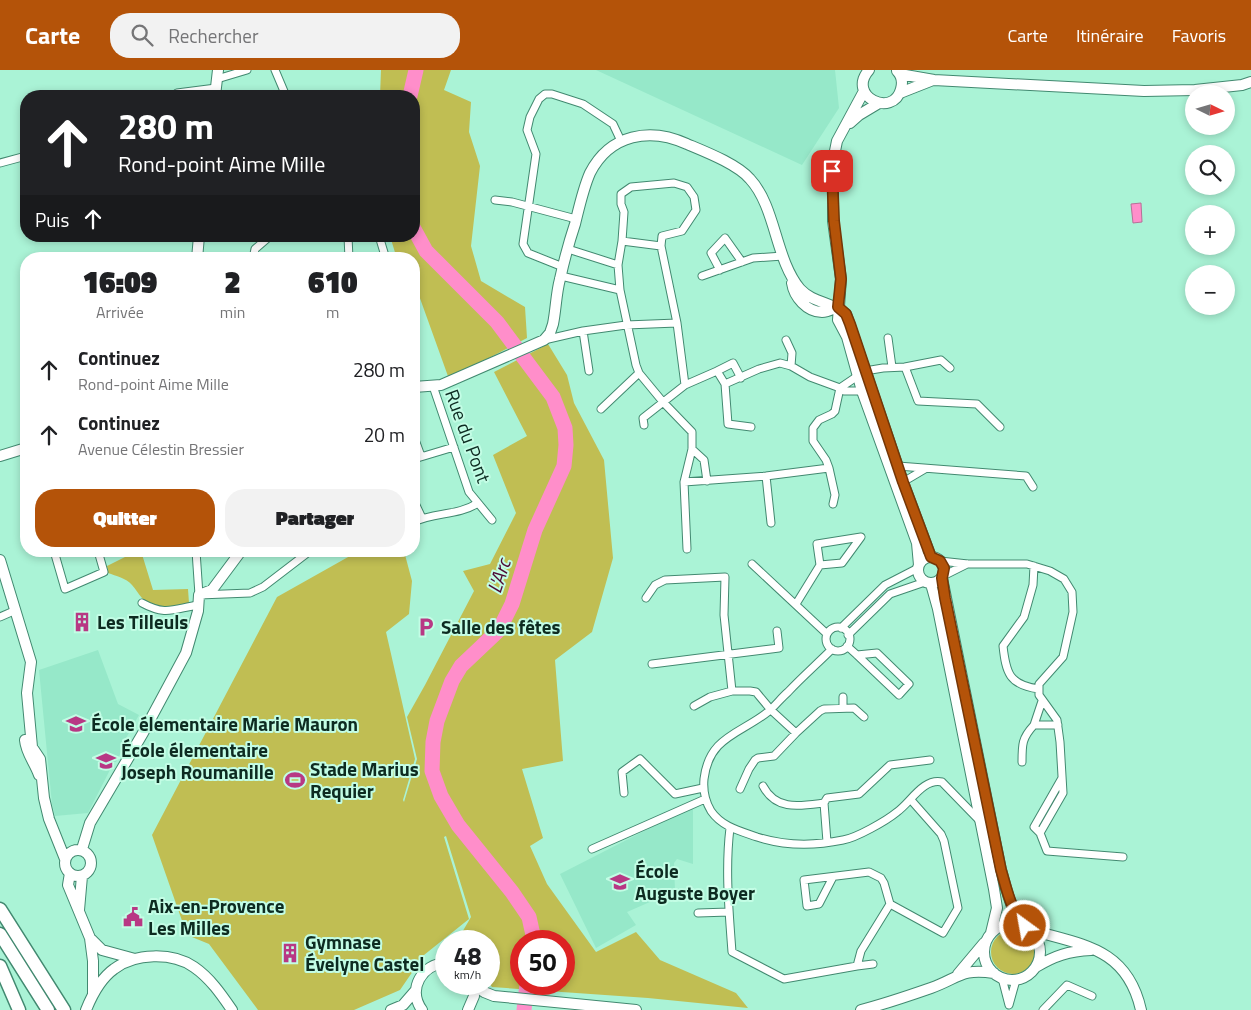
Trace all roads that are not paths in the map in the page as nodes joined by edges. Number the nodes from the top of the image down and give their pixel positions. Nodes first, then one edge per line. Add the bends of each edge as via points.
1 (246, 70) edge
2 (275, 70) edge
3 (869, 70) edge
4 (898, 72) edge
5 (934, 80) junction
6 (1251, 82) edge
7 (216, 83) edge
8 (189, 90) edge
9 (283, 90) edge
10 (864, 91) junction
11 (900, 93) junction
12 (879, 103) junction
13 (845, 127) junction
14 (621, 141) junction
15 (20, 158) edge
16 (0, 163) edge
17 (495, 200) dead end
18 (528, 207) junction
19 (576, 219) junction
20 (622, 241) junction
21 (264, 242) edge
22 (661, 246) junction
23 (568, 249) junction
24 (255, 252) edge
25 (783, 256) junction
26 (742, 262) junction
27 (618, 266) junction
28 (720, 270) junction
29 (562, 271) junction
30 (702, 276) dead end
31 (620, 290) junction
32 (838, 307) junction
33 (678, 323) junction
34 (626, 325) junction
35 (583, 332) junction
36 (888, 338) dead end
37 (786, 340) dead end
38 (540, 342) junction
39 (792, 366) junction
40 (892, 367) junction
41 (905, 367) junction
42 (950, 368) dead end
43 (589, 371) dead end
44 (717, 371) junction
45 (639, 373) junction
46 (861, 373) junction
47 (741, 378) junction
48 (725, 384) junction
49 (685, 385) junction
50 (433, 386) junction
51 (420, 387) edge
52 (840, 388) junction
53 (862, 391) junction
54 (663, 402) junction
55 (601, 409) dead end
56 (644, 425) dead end
57 (751, 427) dead end
58 (1000, 427) dead end
59 (454, 447) junction
60 (692, 449) junction
61 (20, 450) edge
62 (0, 456) edge
63 (420, 456) edge
64 (898, 466) junction
65 (829, 468) junction
66 (926, 469) junction
67 (766, 476) junction
68 (707, 481) junction
69 (684, 482) junction
70 (903, 482) junction
71 (1033, 487) dead end
72 (478, 503) junction
73 (833, 504) dead end
74 (420, 514) edge
75 (422, 518) joint
76 (492, 520) dead end
77 (771, 523) dead end
78 (687, 549) dead end
79 (56, 557) edge
80 (100, 557) edge
81 (196, 557) edge
82 (237, 557) edge
83 (302, 557) edge
84 (936, 559) junction
85 (0, 560) edge
86 (752, 564) dead end
87 (968, 564) junction
88 (820, 565) junction
89 (918, 566) junction
90 (1034, 566) junction
91 (942, 577) junction
92 (928, 583) junction
93 (646, 598) dead end
94 (198, 600) junction
95 (142, 603) dead end
96 (796, 604) junction
97 (16, 610) junction
98 (0, 617) edge
99 (841, 628) junction
100 (777, 631) dead end
101 (827, 634) junction
102 (848, 635) junction
103 (848, 646) junction
104 (832, 650) junction
105 (729, 654) junction
106 (857, 655) junction
107 (652, 664) dead end
108 (1039, 689) junction
109 (732, 691) junction
110 (843, 696) dead end
111 (1042, 701) junction
112 (694, 706) dead end
113 (843, 708) junction
114 (771, 710) junction
115 (864, 717) dead end
116 (1034, 725) junction
117 (1058, 725) junction
118 (796, 733) junction
119 (930, 760) dead end
120 (1022, 762) dead end
121 (763, 786) dead end
122 (703, 788) junction
123 (740, 789) dead end
124 (624, 793) dead end
125 (705, 799) junction
126 (911, 800) junction
127 (824, 803) junction
128 (979, 820) junction
129 (730, 828) junction
130 (55, 837) junction
131 (827, 842) junction
132 (592, 849) dead end
133 (78, 850) junction
134 (1123, 857) dead end
135 (65, 859) junction
136 (70, 873) junction
137 (82, 876) junction
138 (833, 877) junction
139 (890, 904) junction
140 (0, 909) edge
141 (729, 912) junction
142 (698, 913) dead end
143 (79, 914) junction
144 (1028, 928) junction
145 (0, 934) edge
146 (988, 937) junction
147 (90, 938) junction
148 (1096, 950) junction
149 (135, 959) junction
150 (873, 964) dead end
151 (435, 965) edge
152 (0, 966) edge
153 (857, 966) junction
154 (1036, 967) junction
155 (957, 975) junction
156 (998, 976) junction
157 (1016, 980) junction
158 (416, 990) junction
159 (93, 993) junction
160 (474, 995) edge
161 (494, 995) edge
162 (497, 996) junction
163 (1092, 996) dead end
164 (1009, 1008) edge
165 (63, 1009) edge
166 (469, 1009) edge
167 (19, 1010) edge
168 (48, 1010) edge
169 (86, 1010) edge
170 (232, 1010) edge
171 (391, 1010) edge
172 (422, 1010) edge
173 (636, 1010) edge
174 (861, 1010) edge
175 (1043, 1010) edge
176 (1140, 1010) edge

1 - 7 street
2 - 9 street
3 - 10 main road via 864,79
4 - 5 main road
4 - 11 main road via 902,80
5 - 6 main road via 1144,91 1195,90
5 - 11 main road
7 - 8 street
10 - 12 main road via 872,101
10 - 13 main road
11 - 12 main road via 891,102
12 - 13 main road
13 - 32 main road via 837,141 832,185 841,279
14 - 18 street via 613,124 583,104 545,94 536,103 527,130 536,154
14 - 19 main road via 601,157 589,175
14 - 25 main road via 655,134 673,138 740,170 760,194
15 - 16 street
17 - 18 street
18 - 19 street
18 - 29 street via 523,238 525,250
19 - 23 main road
20 - 22 street
20 - 22 street via 624,212 620,204 621,194 631,187 674,183 687,187 694,197 696,210 682,232 662,236
20 - 27 street
21 - 24 street
22 - 33 street
23 - 27 street
23 - 29 main road
25 - 26 street
25 - 32 main road via 801,290 813,299
26 - 28 street
26 - 28 street via 725,238 711,253
27 - 31 street
28 - 30 street
29 - 31 street
29 - 38 main road via 553,324 550,333
31 - 34 street
32 - 46 main road via 850,324
33 - 34 street
33 - 49 street
34 - 35 street
34 - 45 street
35 - 38 street
35 - 43 street
36 - 40 street
37 - 39 street via 792,353
38 - 50 main road
39 - 47 street via 780,363
39 - 52 street
40 - 41 street
40 - 46 street
41 - 42 street via 941,360
41 - 58 street via 918,401 977,404
44 - 47 street via 733,363
44 - 48 street
44 - 49 street
45 - 54 street
45 - 55 street
46 - 52 street
46 - 53 main road
46 - 64 main road
47 - 48 street
48 - 57 street via 728,424
49 - 54 street
50 - 51 main road
50 - 59 street, Rue du Pont
52 - 53 street
52 - 65 street via 836,411 819,420 813,428 813,441
53 - 89 main road via 918,543
54 - 56 street via 643,418
54 - 60 street via 692,432
59 - 63 street
59 - 72 street, Rue du Pont via 469,492
60 - 68 street via 704,460
60 - 69 street
61 - 62 main road
64 - 66 street
64 - 70 main road
65 - 67 street
65 - 73 street via 835,495
66 - 70 street
66 - 71 street via 1026,476
67 - 68 street
67 - 77 street
68 - 69 street
69 - 78 street
70 - 84 main road
72 - 75 street via 455,513
72 - 76 street, Rue du Pont
74 - 75 street
79 - 80 street via 64,588 104,572
81 - 94 street
82 - 94 main road via 212,590
83 - 94 street via 250,593
84 - 87 street
84 - 89 main road via 924,559
84 - 91 main road via 944,568
85 - 97 main road
86 - 96 street
87 - 90 street
87 - 91 street
88 - 88 street via 842,564 861,537 817,544
88 - 96 street
89 - 92 main road via 919,576
89 - 99 street via 885,585
90 - 108 street via 1033,585 1024,617 1003,646 1009,676 1028,688
90 - 108 street via 1064,579 1072,592 1073,612 1063,657 1039,684
91 - 92 main road via 938,582
91 - 144 main road via 1001,870 1018,919
92 - 102 street via 890,594
92 - 128 main road via 938,609
93 - 105 street via 655,585 665,580 726,577 724,615
94 - 95 street via 166,611
94 - 133 main road via 191,639 183,660 90,823
96 - 101 street
97 - 98 street
97 - 130 main road via 24,640 21,684 25,744 42,784 48,819
99 - 101 street
99 - 102 street
100 - 105 street via 779,648
101 - 104 street via 826,641
102 - 103 street
103 - 104 street
103 - 106 street
104 - 114 street
105 - 107 street
105 - 109 street
106 - 106 street via 899,695 909,684 877,653
108 - 111 street
109 - 112 street
109 - 114 street via 756,692
110 - 113 street
111 - 116 street
111 - 117 street
113 - 115 street via 854,708
113 - 118 street via 820,711
114 - 118 street
114 - 122 street via 720,742 710,755
116 - 117 street
116 - 120 street via 1022,744
117 - 134 street via 1062,778 1034,827 1040,833 1046,851
118 - 123 street via 774,756 755,760
119 - 127 street via 890,765 859,794 827,798
121 - 127 street via 768,795 793,807
122 - 124 street via 675,794 640,759 622,772
122 - 125 street
125 - 129 street via 712,812
125 - 132 street
126 - 128 street via 921,788 942,782
126 - 131 street via 875,826 845,840
126 - 139 street via 943,837 958,908 943,933
127 - 131 street
128 - 146 main road via 997,908
129 - 131 street via 763,839 799,845
129 - 141 street
130 - 133 main road via 68,848
130 - 135 main road
133 - 135 main road via 70,852
133 - 137 main road via 88,853 92,863
135 - 136 main road via 65,867
136 - 137 main road
136 - 143 main road via 68,885
137 - 143 main road
138 - 138 street via 804,880 807,906 818,904
138 - 139 street via 876,874 884,883
139 - 153 street via 861,951
140 - 165 highway
141 - 142 street
141 - 153 street via 732,952 784,979
143 - 147 main road
144 - 146 main road via 1012,923 999,926
144 - 148 main road
144 - 154 main road via 1038,940 1041,955
145 - 168 highway
146 - 155 main road
146 - 156 main road via 984,951 987,965
147 - 149 main road via 102,950
147 - 159 main road
148 - 154 main road via 1076,950
148 - 176 main road via 1125,972 1136,990
149 - 159 main road via 114,969
149 - 170 main road via 153,956 182,961 217,988
150 - 153 street
151 - 158 main road via 423,972
152 - 167 highway
154 - 157 main road via 1029,975
155 - 156 main road via 977,970
155 - 174 main road via 938,985
156 - 157 main road
156 - 164 street
157 - 164 street
158 - 171 main road via 403,1005
158 - 172 main road
159 - 169 main road
160 - 166 main road
161 - 162 main road
162 - 166 main road
162 - 173 main road
163 - 175 street via 1067,985

